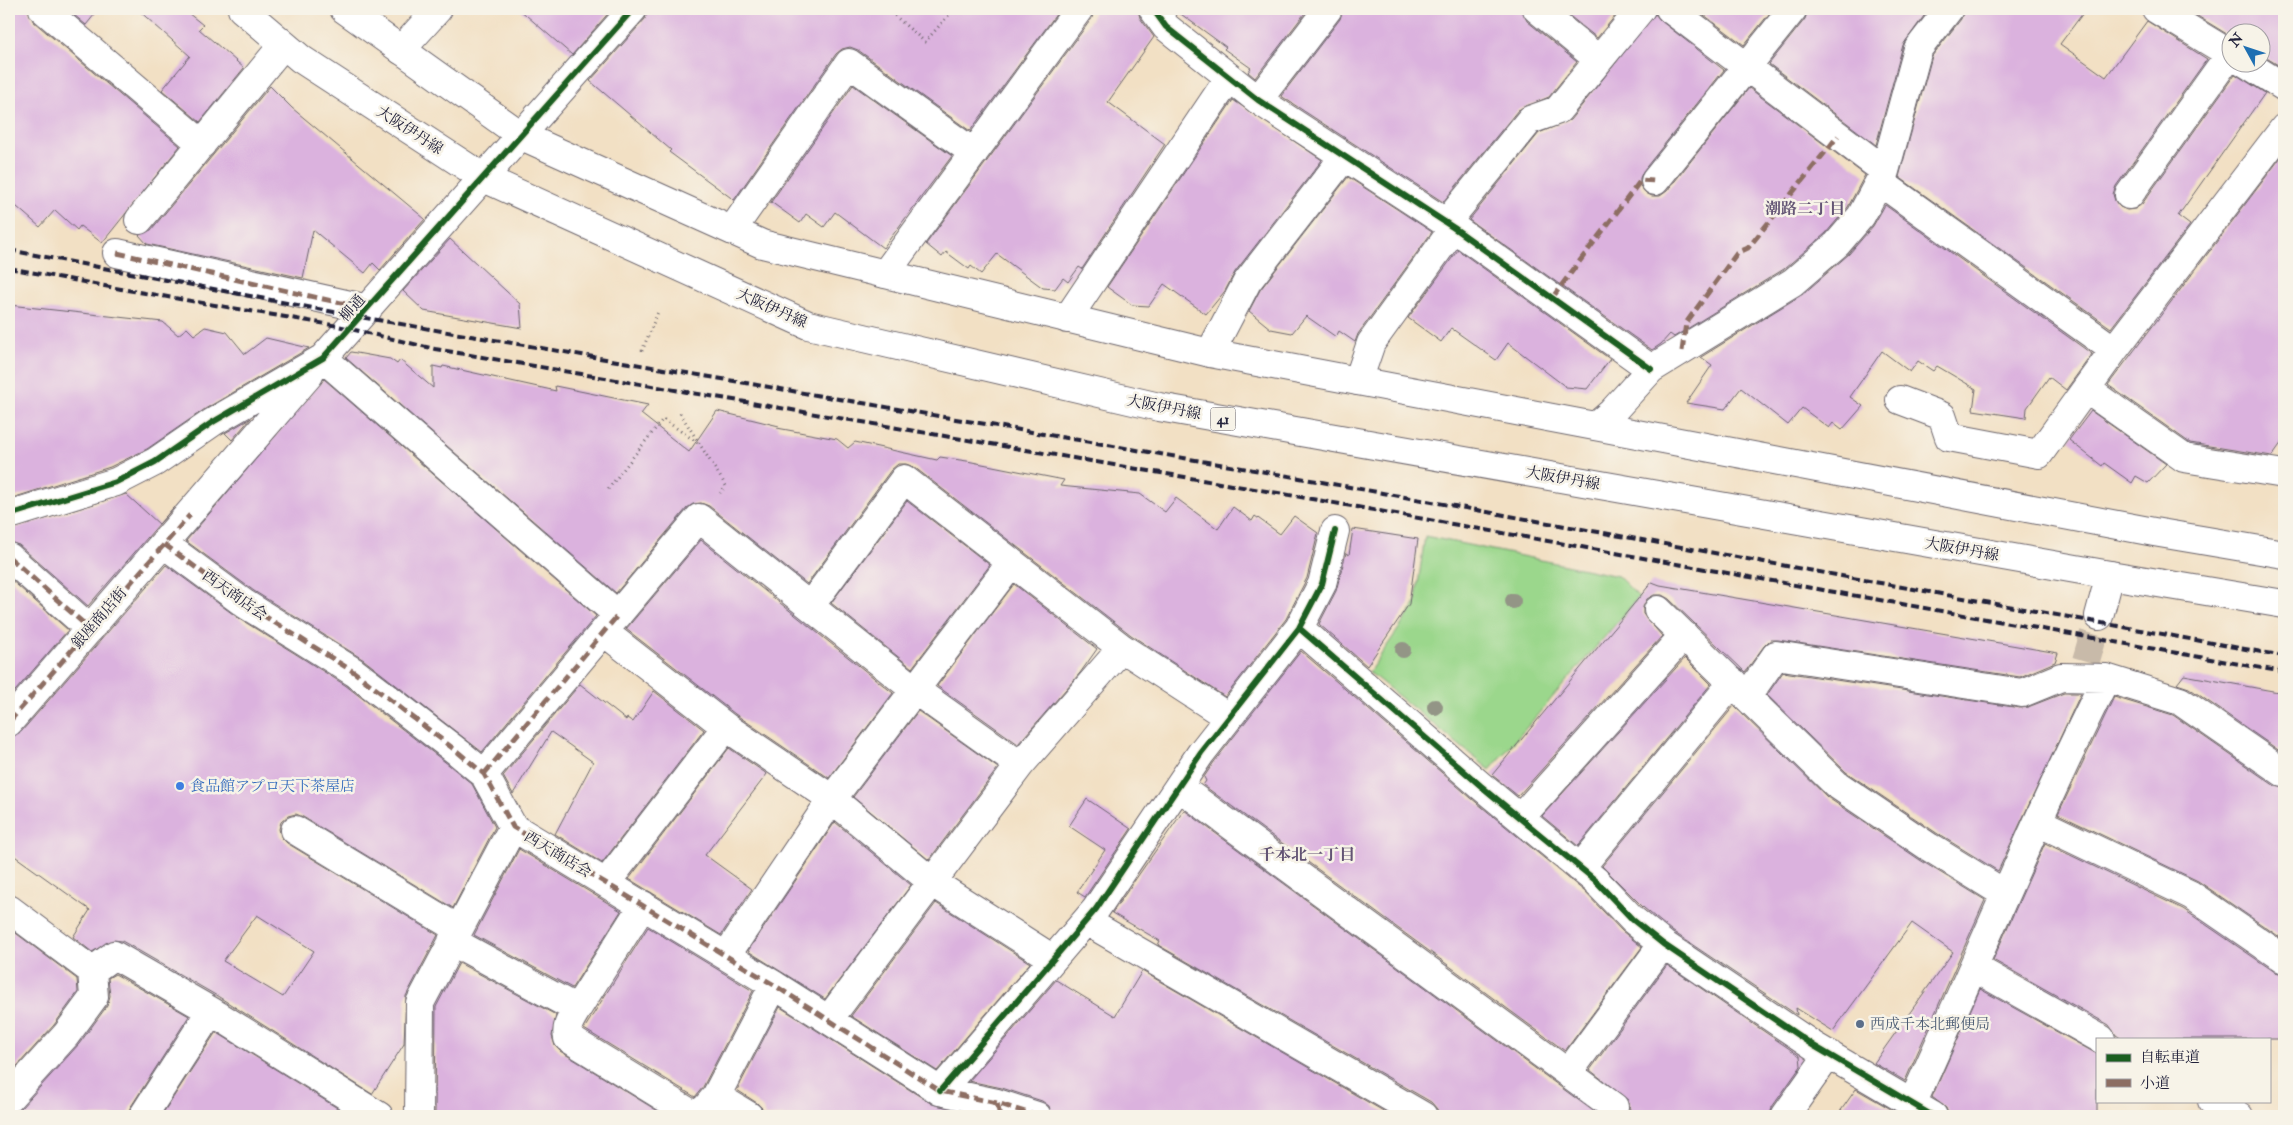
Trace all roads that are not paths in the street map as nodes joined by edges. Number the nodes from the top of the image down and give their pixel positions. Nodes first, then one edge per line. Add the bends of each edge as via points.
1 (43, 9) edge
2 (242, 9) edge
3 (344, 9) edge
4 (438, 9) edge
5 (633, 9) edge
6 (1079, 9) edge
7 (1153, 9) edge
8 (1328, 9) edge
9 (1537, 9) edge
10 (1641, 9) edge
11 (1670, 9) edge
12 (1793, 9) edge
13 (1949, 9) edge
14 (2156, 9) edge
15 (283, 45) junction
16 (2220, 48) edge
17 (401, 50) junction
18 (1599, 60) junction
19 (1747, 67) junction
20 (2223, 72) edge
21 (2260, 72) edge
22 (1229, 78) junction
23 (2284, 87) edge
24 (1258, 100) junction
25 (2284, 128) edge
26 (522, 136) junction
27 (202, 144) junction
28 (974, 153) junction
29 (1344, 157) junction
30 (1883, 177) junction
31 (484, 178) junction
32 (1655, 181) dead end
33 (2129, 195) dead end
34 (139, 220) dead end
35 (1450, 225) junction
36 (732, 230) junction
37 (117, 253) dead end
38 (885, 274) junction
39 (368, 309) junction
40 (1067, 319) junction
41 (2114, 350) junction
42 (1210, 353) junction
43 (323, 358) junction
44 (1651, 369) junction
45 (1358, 381) junction
46 (2086, 389) junction
47 (1900, 400) dead end
48 (1596, 426) junction
49 (2282, 471) edge
50 (9, 515) edge
51 (1335, 531) dead end
52 (164, 544) junction
53 (2284, 554) edge
54 (9, 558) edge
55 (1011, 563) junction
56 (2110, 575) junction
57 (2284, 604) edge
58 (810, 606) junction
59 (1658, 610) dead end
60 (2099, 616) tunnel mouth
61 (611, 624) junction
62 (1299, 628) junction
63 (90, 629) junction
64 (1684, 635) junction
65 (1122, 648) junction
66 (2091, 672) junction
67 (1740, 689) junction
68 (915, 690) junction
69 (1228, 717) junction
70 (9, 722) edge
71 (726, 727) junction
72 (1020, 765) junction
73 (2284, 773) edge
74 (484, 774) junction
75 (1179, 787) junction
76 (832, 799) junction
77 (1520, 818) junction
78 (2038, 822) junction
79 (513, 827) junction
80 (295, 830) dead end
81 (1580, 868) junction
82 (932, 882) junction
83 (606, 883) junction
84 (2004, 894) junction
85 (643, 905) junction
86 (9, 909) edge
87 (1086, 921) junction
88 (455, 935) junction
89 (1663, 944) junction
90 (726, 956) junction
91 (1054, 959) junction
92 (2284, 959) edge
93 (1975, 968) junction
94 (92, 971) junction
95 (774, 985) junction
96 (577, 1009) junction
97 (211, 1011) junction
98 (829, 1019) junction
99 (2099, 1038) edge
100 (1828, 1054) junction
101 (1568, 1073) junction
102 (940, 1091) junction
103 (716, 1096) junction
104 (9, 1098) edge
105 (2214, 1102) edge
106 (343, 1107) edge
107 (1614, 1107) dead end
108 (1388, 1108) edge
109 (998, 1110) edge
110 (1923, 1110) edge
111 (426, 1111) edge
112 (142, 1116) edge
113 (379, 1116) edge
114 (749, 1116) edge
115 (1037, 1116) edge
116 (1422, 1116) edge
117 (1786, 1116) edge
118 (2239, 1116) edge

1 - 27 street
2 - 15 street, 大阪伊丹線 / 41
3 - 17 street
4 - 17 street
5 - 26 street, 柳通
6 - 28 street
7 - 22 street via 1166,27
8 - 24 street
9 - 18 street
10 - 18 street
11 - 19 street
12 - 19 street
13 - 30 street via 1918,49
14 - 16 street
15 - 27 street
15 - 31 street, 大阪伊丹線 / 41
17 - 26 street
18 - 35 street via 1558,110 1530,120
19 - 30 street
19 - 32 street
20 - 33 street
21 - 23 street
22 - 24 street
22 - 40 street
24 - 29 street
25 - 41 street
26 - 31 street, 柳通
26 - 36 street
27 - 34 street
28 - 36 street via 849,63
28 - 38 street
29 - 35 street
29 - 42 street via 1247,282
30 - 41 street
30 - 44 street via 1860,216 1837,244 1793,282
31 - 39 street, 柳通
31 - 56 street, 大阪伊丹線 / 41 via 808,325 1159,407
35 - 44 street
35 - 45 street via 1371,343
36 - 38 street via 762,244
37 - 39 street
38 - 40 street
39 - 43 street, 柳通
40 - 42 street
41 - 46 street
42 - 45 street
43 - 50 street, 柳通 via 116,482
43 - 52 street, 銀座商店街
43 - 61 street
44 - 48 street
45 - 48 street
46 - 47 street via 2039,454 1949,437 1942,416
46 - 49 street via 2184,458
48 - 53 street
51 - 62 street via 1322,584
52 - 63 street, 銀座商店街
52 - 74 street, 西天商店会 via 245,604 354,672
54 - 63 street
55 - 58 street via 904,479
55 - 65 street
55 - 68 street
56 - 57 street, 大阪伊丹線 / 41
56 - 60 street
58 - 61 street via 699,518
58 - 68 street
59 - 64 street
61 - 71 street
61 - 74 street
62 - 69 street
62 - 77 street
63 - 70 street, 銀座商店街
64 - 67 street
64 - 77 street
65 - 69 street
65 - 72 street
66 - 67 street via 2061,677 2022,693 1776,656
66 - 73 street via 2180,701
66 - 78 street
67 - 81 street
67 - 84 street via 1836,784 1929,848
68 - 72 street
68 - 76 street
69 - 75 street
71 - 76 street
71 - 83 street
72 - 82 street
74 - 79 street, 西天商店会
75 - 87 street
75 - 101 street
76 - 82 street
76 - 90 street
77 - 81 street
78 - 84 street
78 - 92 street via 2191,895
79 - 83 street, 西天商店会
79 - 88 street
80 - 88 street
81 - 89 street via 1633,920
82 - 91 street
82 - 98 street
83 - 85 street, 西天商店会
84 - 93 street
85 - 90 street, 西天商店会
85 - 96 street
86 - 94 street
87 - 91 street
87 - 108 street
88 - 96 street
88 - 111 street via 420,1003
89 - 100 street
89 - 101 street
90 - 95 street, 西天商店会
91 - 102 street
93 - 99 street
93 - 110 street
94 - 97 street via 114,955
94 - 104 street via 94,997 66,1035
95 - 98 street, 西天商店会
95 - 103 street
96 - 103 street via 568,1024 568,1038 687,1111 698,1114
97 - 106 street
97 - 112 street
98 - 102 street, 西天商店会
100 - 110 street
100 - 117 street
101 - 107 street
102 - 109 street, 西天商店会
103 - 114 street
105 - 118 street
106 - 113 street
108 - 116 street
109 - 115 street, 西天商店会

